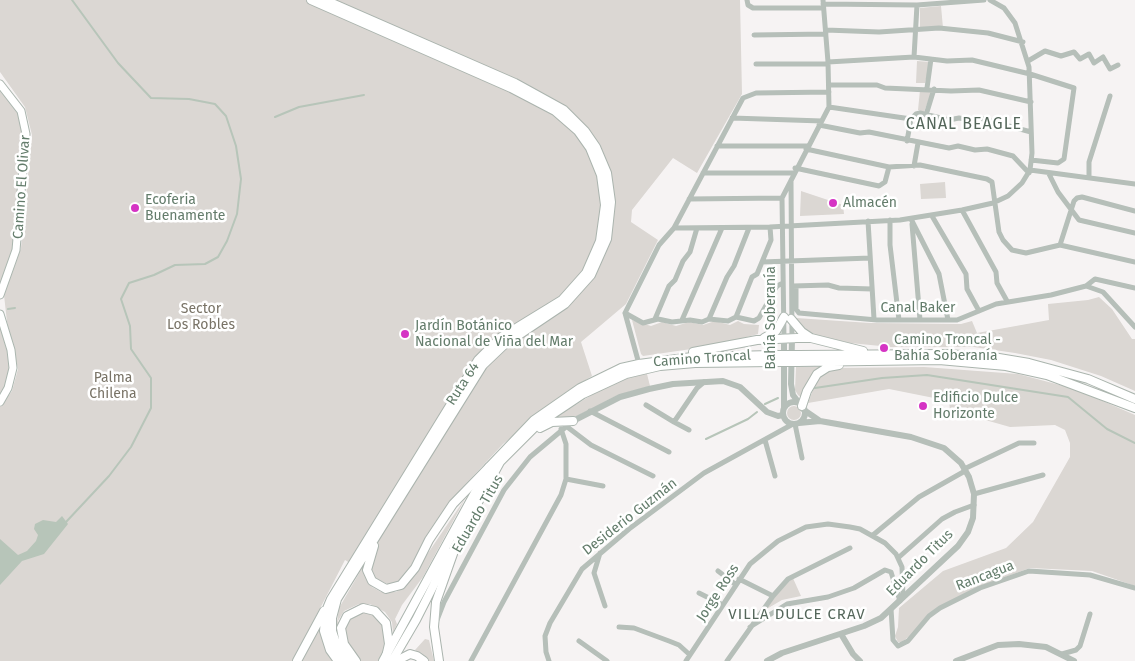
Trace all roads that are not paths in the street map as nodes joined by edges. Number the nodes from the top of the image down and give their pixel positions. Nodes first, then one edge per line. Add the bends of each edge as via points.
1 (311, 0) edge
2 (325, 0) edge
3 (984, 0) edge
4 (990, 0) edge
5 (747, 2) edge
6 (928, 2) edge
7 (823, 4) edge
8 (917, 6) junction
9 (916, 29) junction
10 (826, 32) junction
11 (754, 34) dead end
12 (1023, 42) junction
13 (914, 57) junction
14 (931, 59) junction
15 (1028, 61) junction
16 (828, 63) junction
17 (756, 64) dead end
18 (1118, 65) dead end
19 (1030, 74) junction
20 (0, 84) edge
21 (829, 85) junction
22 (927, 88) junction
23 (934, 88) junction
24 (829, 92) junction
25 (1110, 96) dead end
26 (1031, 102) junction
27 (829, 107) junction
28 (926, 115) junction
29 (732, 118) junction
30 (911, 119) junction
31 (821, 123) junction
32 (1032, 132) junction
33 (908, 141) junction
34 (918, 143) junction
35 (717, 146) junction
36 (807, 147) junction
37 (1031, 160) junction
38 (914, 166) junction
39 (889, 167) junction
40 (1030, 171) junction
41 (703, 173) junction
42 (793, 173) junction
43 (1049, 174) junction
44 (1088, 178) junction
45 (1135, 184) edge
46 (782, 198) junction
47 (689, 199) junction
48 (993, 203) junction
49 (1135, 209) edge
50 (962, 210) junction
51 (1071, 211) junction
52 (932, 216) junction
53 (911, 219) junction
54 (890, 220) junction
55 (868, 221) junction
56 (790, 226) junction
57 (770, 227) junction
58 (782, 227) junction
59 (674, 228) junction
60 (698, 228) junction
61 (722, 228) junction
62 (749, 228) junction
63 (1135, 233) edge
64 (1060, 245) junction
65 (870, 258) junction
66 (790, 259) junction
67 (783, 260) junction
68 (762, 262) junction
69 (1135, 262) edge
70 (783, 283) junction
71 (793, 286) junction
72 (1086, 286) junction
73 (1135, 288) edge
74 (872, 289) junction
75 (0, 295) edge
76 (1007, 302) junction
77 (979, 311) junction
78 (625, 313) junction
79 (0, 314) edge
80 (736, 317) junction
81 (788, 318) junction
82 (709, 319) junction
83 (655, 320) junction
84 (682, 320) junction
85 (874, 320) junction
86 (899, 320) junction
87 (920, 320) junction
88 (948, 320) junction
89 (1135, 327) edge
90 (811, 338) junction
91 (788, 339) junction
92 (757, 340) junction
93 (878, 354) junction
94 (798, 358) junction
95 (772, 359) junction
96 (898, 360) junction
97 (654, 361) junction
98 (639, 364) junction
99 (704, 382) junction
100 (1135, 399) edge
101 (0, 402) edge
102 (646, 405) dead end
103 (802, 407) junction
104 (1135, 408) edge
105 (590, 411) junction
106 (784, 412) junction
107 (674, 422) junction
108 (820, 422) junction
109 (794, 423) junction
110 (567, 426) junction
111 (689, 430) dead end
112 (765, 440) junction
113 (1034, 443) dead end
114 (669, 452) dead end
115 (802, 458) dead end
116 (489, 467) junction
117 (965, 470) junction
118 (1043, 475) dead end
119 (653, 476) dead end
120 (776, 476) dead end
121 (491, 477) junction
122 (566, 479) junction
123 (603, 486) dead end
124 (974, 494) junction
125 (974, 505) junction
126 (380, 530) junction
127 (460, 534) junction
128 (873, 535) junction
129 (850, 548) dead end
130 (600, 553) junction
131 (898, 558) junction
132 (718, 572) dead end
133 (737, 582) junction
134 (1135, 588) edge
135 (699, 593) dead end
136 (772, 596) junction
137 (331, 599) junction
138 (901, 600) junction
139 (723, 605) junction
140 (605, 606) dead end
141 (891, 609) junction
142 (1090, 614) dead end
143 (434, 627) junction
144 (619, 627) dead end
145 (750, 628) junction
146 (841, 634) junction
147 (579, 641) dead end
148 (1062, 654) junction
149 (690, 655) junction
150 (387, 660) edge
151 (297, 661) edge
152 (338, 661) edge
153 (347, 661) edge
154 (356, 661) edge
155 (396, 661) edge
156 (424, 661) edge
157 (439, 661) edge
158 (471, 661) edge
159 (549, 661) edge
160 (607, 661) edge
161 (686, 661) edge
162 (727, 661) edge
163 (767, 661) edge
164 (860, 661) edge
165 (956, 661) edge
166 (1074, 661) edge

1 - 137 main road, Ruta 64 via 511,88 555,111 590,148 601,175 605,205 600,241 586,273 562,300 500,338 478,360
2 - 126 main road, Ruta 64 via 556,104 572,116 591,138 604,164 610,192 607,239 592,275 565,304 504,344 483,365
3 - 6 street
4 - 12 street via 1010,15
5 - 7 street via 753,8
6 - 8 street
7 - 8 street
7 - 10 street, Bahía Soberanía
8 - 9 street
9 - 10 street
9 - 12 street via 968,30
9 - 13 street
10 - 11 street
10 - 16 street, Bahía Soberanía
12 - 15 street
13 - 14 street
13 - 16 street
14 - 19 street via 983,62
14 - 22 street
15 - 18 street via 1045,51 1061,56 1074,52 1080,59 1089,54 1094,63 1103,57 1110,69
15 - 19 street
16 - 17 street
16 - 21 street, Bahía Soberanía
19 - 26 street
19 - 37 street via 1074,88 1064,159 1058,163
20 - 75 main road, Camino El Olivar via 21,111 26,134 16,250
21 - 22 street
21 - 24 street, Bahía Soberanía
22 - 23 street
23 - 26 street via 986,90
23 - 28 street
24 - 27 street, Bahía Soberanía
24 - 29 street via 756,93 743,98
25 - 44 street via 1089,162
26 - 32 street
27 - 30 street
27 - 31 street, Bahía Soberanía
28 - 30 street via 916,114
28 - 32 street via 949,120 983,119
29 - 31 street
29 - 35 street
30 - 33 street
31 - 33 street
31 - 36 street, Bahía Soberanía
32 - 37 street
33 - 34 street
34 - 38 street
34 - 40 street via 975,150 987,148 1013,156
35 - 36 street
35 - 41 street
36 - 39 street
36 - 42 street, Bahía Soberanía
37 - 40 street
38 - 39 street
38 - 48 street via 987,179 992,182
39 - 42 street via 884,184 879,186
40 - 43 street
40 - 48 street via 1016,190
41 - 42 street
41 - 47 street
42 - 46 street, Bahía Soberanía
42 - 56 street, Bahía Soberanía
43 - 44 street
43 - 51 street
44 - 45 street
46 - 47 street
46 - 58 street, Bahía Soberanía
47 - 59 street
48 - 50 street
48 - 64 street via 999,232 1012,250 1026,253
49 - 51 street via 1082,197 1074,201
50 - 52 street
50 - 76 street via 996,272
51 - 63 street via 1079,220
51 - 64 street
52 - 53 street
52 - 77 street via 963,268 967,289
53 - 54 street
53 - 87 street
53 - 88 street via 939,274
54 - 55 street
54 - 86 street via 890,253
55 - 56 street
55 - 65 street
56 - 58 street
56 - 66 street, Bahía Soberanía
57 - 58 street
57 - 62 street
57 - 68 street via 771,240
58 - 67 street, Bahía Soberanía
59 - 60 street
59 - 78 street via 659,245
60 - 61 street
60 - 83 street via 690,252 669,286
61 - 62 street
61 - 84 street
62 - 82 street
64 - 69 street
65 - 66 street
65 - 74 street
66 - 67 street
66 - 71 street, Bahía Soberanía
67 - 68 street
67 - 70 street, Bahía Soberanía
68 - 80 street via 752,277
70 - 80 street via 777,286 757,320
70 - 81 street, Bahía Soberanía
71 - 74 street
71 - 81 street, Bahía Soberanía
71 - 85 street, Canal Baker via 799,313
72 - 73 street, Canal Baker via 1095,279
72 - 76 street, Canal Baker
72 - 89 street via 1104,292
74 - 85 street
76 - 77 street, Canal Baker
77 - 88 street, Canal Baker via 964,319
78 - 83 street via 643,323
78 - 98 street
79 - 101 main road via 13,362 11,382
80 - 82 street via 728,321
81 - 90 main road
81 - 91 street, Bahía Soberanía
81 - 92 main road via 773,334
82 - 84 street via 702,322
83 - 84 street
85 - 86 street, Canal Baker
86 - 87 street, Canal Baker
87 - 88 street, Canal Baker
90 - 91 main road
90 - 93 main road
91 - 92 main road
91 - 103 street, Bahía Soberanía via 790,384
91 - 106 street, Bahía Soberanía
92 - 97 main road
93 - 94 main road, Camino Troncal
93 - 100 main road, Camino Troncal via 946,354 1029,363 1088,379
94 - 95 main road, Camino Troncal, bridge
94 - 96 main road, Camino Troncal
95 - 97 main road, Camino Troncal via 692,357
95 - 121 main road, Camino Troncal via 675,364 626,374 605,382 538,424 500,462
96 - 103 main road via 828,367 814,377
96 - 104 main road, Camino Troncal via 963,361 1030,370
97 - 98 main road, Camino Troncal
98 - 116 main road, Camino Troncal via 604,375 556,403 518,435
99 - 105 street, Eduardo Titus via 649,389 620,397
99 - 106 street, Eduardo Titus via 723,381 736,385 767,412 778,416
99 - 107 street
102 - 107 street
103 - 106 street via 790,403
103 - 108 street, Eduardo Titus
103 - 109 street via 803,419
105 - 110 street, Eduardo Titus
105 - 114 street
106 - 109 street
107 - 111 street
108 - 109 street, Eduardo Titus
108 - 117 street, Eduardo Titus via 930,442 954,456
109 - 112 street, Desiderio Guzmán
109 - 115 street
110 - 119 street via 591,446
110 - 121 main road via 552,422 543,426
110 - 122 street
110 - 143 street, Eduardo Titus via 530,457 504,490
112 - 120 street
112 - 130 street, Desiderio Guzmán via 704,473
113 - 117 street via 1019,443
116 - 126 main road via 456,500 407,580 394,588 378,586 368,574 370,555
116 - 150 main road, Camino Troncal
117 - 124 street, Eduardo Titus
117 - 128 street via 918,497
118 - 124 street
121 - 127 main road, Camino Troncal
122 - 123 street
122 - 158 street via 561,495
124 - 125 street, Eduardo Titus
125 - 131 street via 942,520
125 - 138 street, Eduardo Titus via 968,532 958,546
126 - 153 main road, Ruta 64 via 333,611 333,637
127 - 143 main road via 436,602
127 - 150 main road, Camino Troncal via 416,620
128 - 131 street, Jorge Ross via 893,549
128 - 133 street, Jorge Ross via 838,525 806,527 787,535 763,552
129 - 136 street via 788,578
130 - 140 street via 594,572
130 - 159 street, Desiderio Guzmán via 582,569 550,623 545,636
131 - 138 street via 904,584
132 - 133 street
133 - 136 street
133 - 139 street, Jorge Ross
134 - 141 street, Rancagua via 1090,575 1029,571 980,588 940,608 929,616 908,642 898,646 893,640
135 - 139 street
136 - 145 street
137 - 151 main road
137 - 152 main road, Ruta 64 via 324,631 330,650
138 - 141 street, Eduardo Titus
138 - 145 street via 894,577 888,570 828,597 787,604
139 - 149 street, Jorge Ross
141 - 146 street, Eduardo Titus via 881,618
142 - 148 street via 1079,649
143 - 157 main road
144 - 149 street via 634,628 679,645
145 - 162 street
146 - 163 street, Eduardo Titus via 820,639
146 - 164 street
147 - 160 street
148 - 165 street via 1041,646 1008,644
148 - 166 street
149 - 161 street, Jorge Ross
150 - 154 main road via 386,623 375,611 363,608 347,616 341,628 344,644
155 - 156 main road via 410,654

